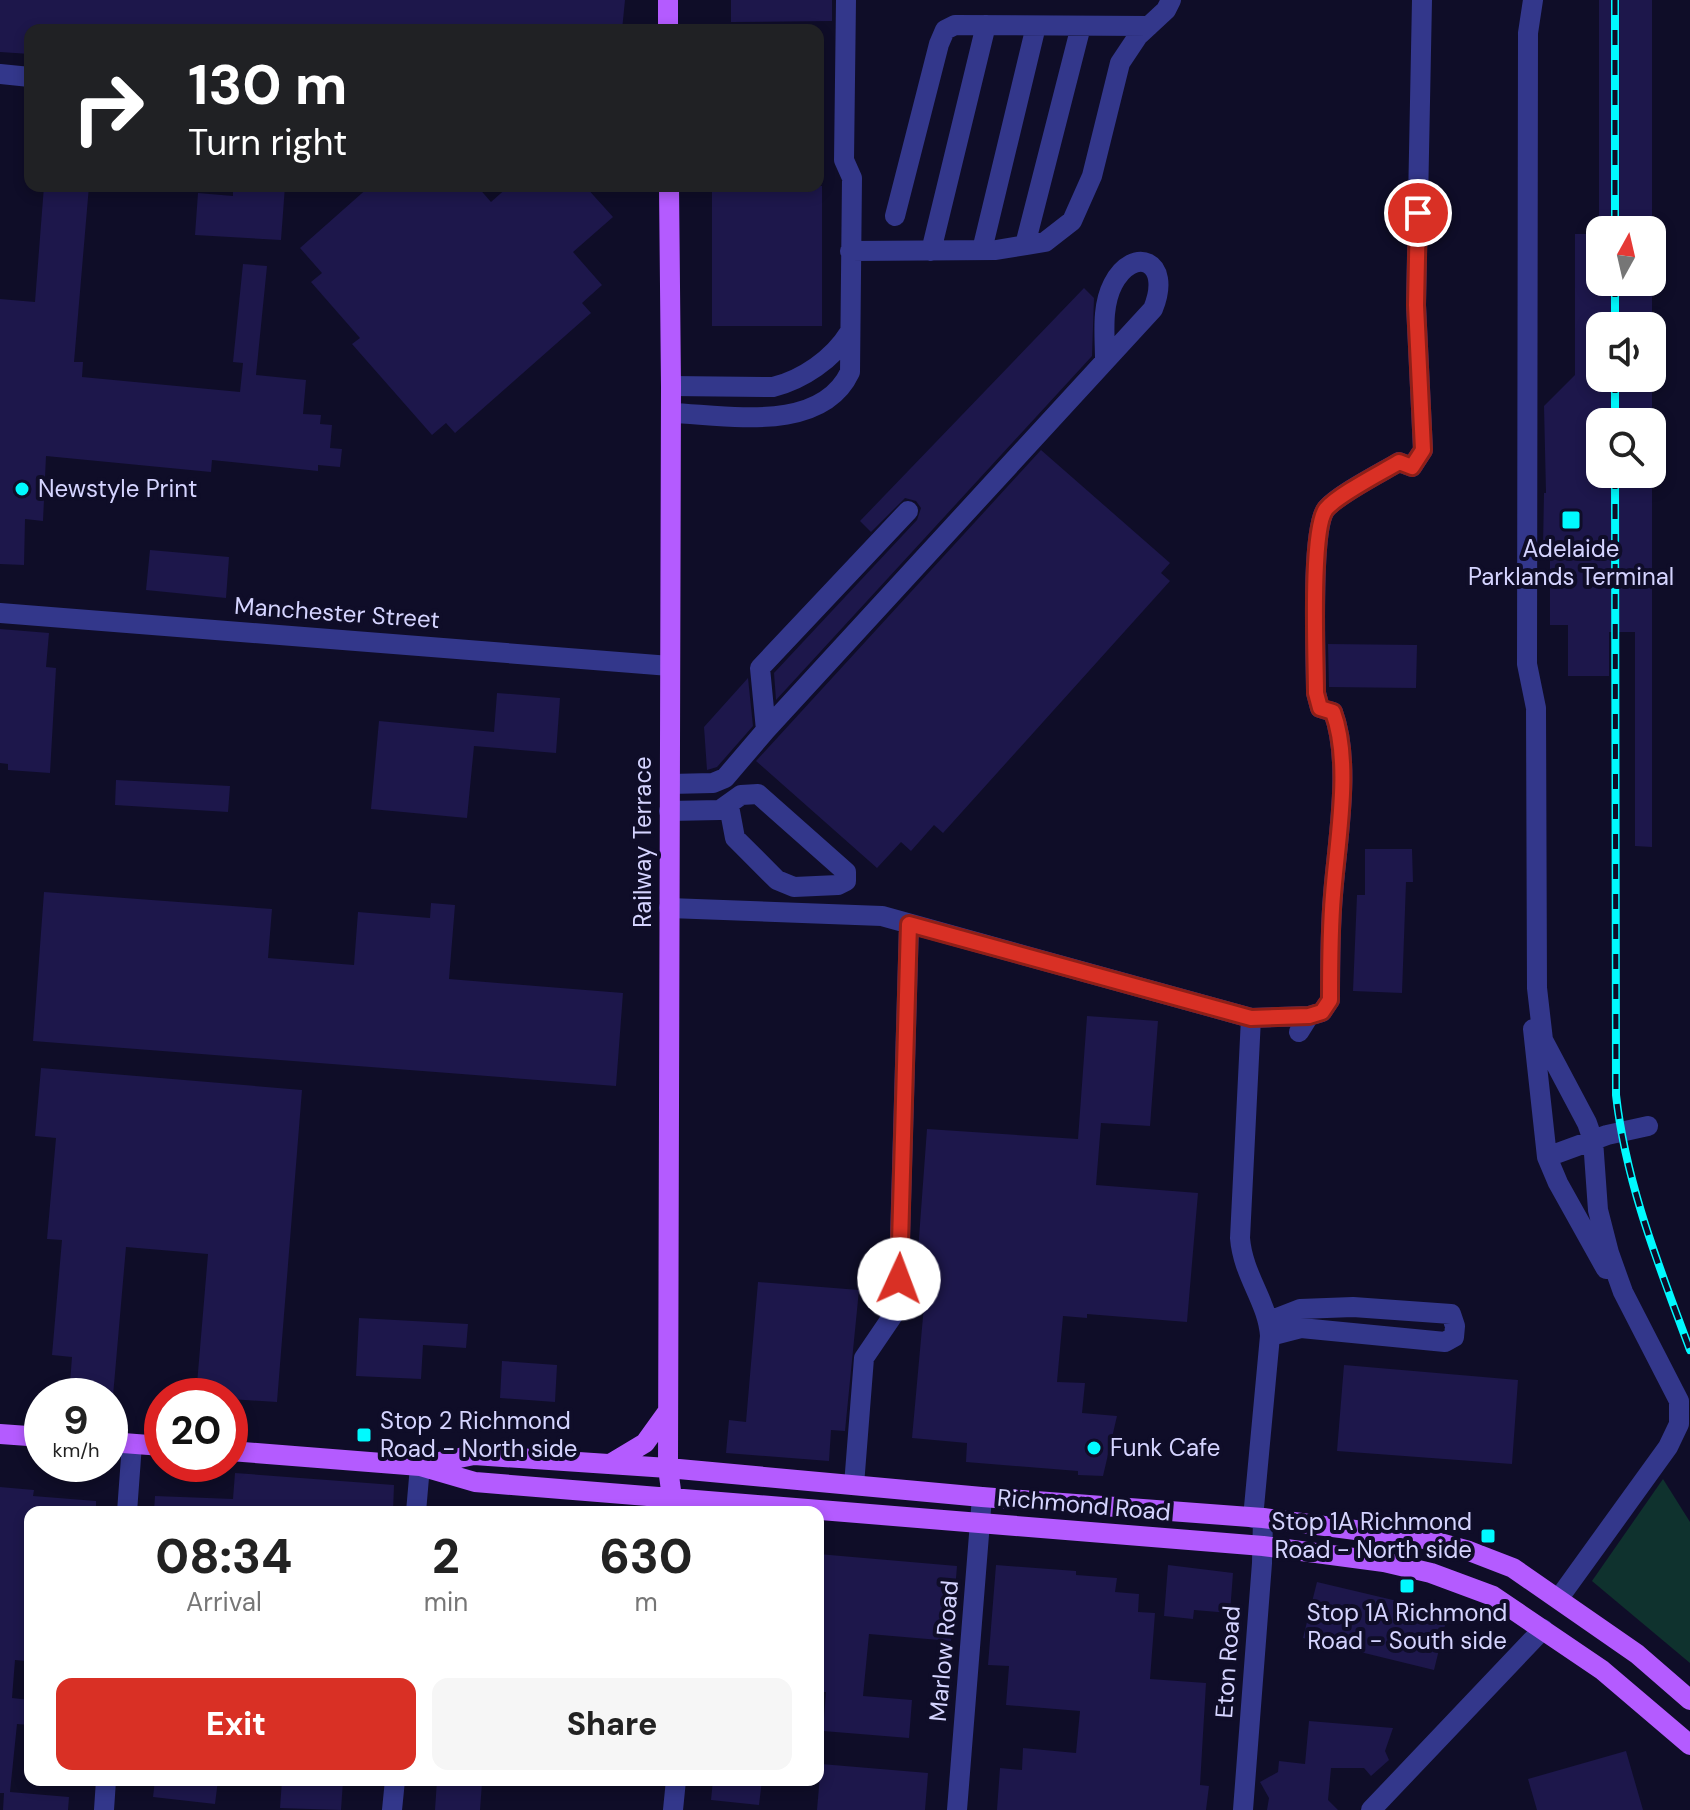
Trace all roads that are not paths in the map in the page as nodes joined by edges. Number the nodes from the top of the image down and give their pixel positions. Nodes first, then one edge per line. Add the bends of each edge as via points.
1 (668, 0) edge
2 (846, 0) edge
3 (1171, 0) edge
4 (1422, 0) edge
5 (1533, 0) edge
6 (668, 24) edge
7 (986, 25) junction
8 (1036, 26) junction
9 (1081, 26) junction
10 (1149, 26) junction
11 (0, 74) edge
12 (24, 76) edge
13 (669, 192) edge
14 (895, 216) dead end
15 (1025, 245) junction
16 (982, 250) junction
17 (850, 251) junction
18 (931, 251) junction
19 (849, 333) junction
20 (1105, 360) dead end
21 (671, 386) junction
22 (671, 413) junction
23 (908, 511) dead end
24 (0, 613) edge
25 (670, 666) junction
26 (766, 730) junction
27 (670, 784) junction
28 (729, 806) junction
29 (669, 811) junction
30 (669, 908) junction
31 (909, 924) junction
32 (1537, 988) junction
33 (1251, 1018) junction
34 (1648, 1126) dead end
35 (1593, 1140) junction
36 (1547, 1157) junction
37 (1623, 1292) junction
38 (1269, 1329) junction
39 (668, 1418) junction
40 (0, 1434) edge
41 (24, 1436) edge
42 (128, 1444) edge
43 (132, 1444) junction
44 (144, 1445) edge
45 (248, 1452) edge
46 (610, 1464) junction
47 (420, 1466) junction
48 (668, 1468) junction
49 (713, 1472) junction
50 (854, 1485) junction
51 (982, 1497) junction
52 (672, 1505) edge
53 (127, 1506) edge
54 (417, 1506) edge
55 (692, 1506) edge
56 (824, 1513) edge
57 (1258, 1518) junction
58 (981, 1522) junction
59 (1263, 1546) junction
60 (1559, 1598) junction
61 (1543, 1629) junction
62 (1690, 1700) edge
63 (1690, 1745) edge
64 (106, 1786) edge
65 (394, 1786) edge
66 (675, 1786) edge
67 (104, 1810) edge
68 (392, 1810) edge
69 (673, 1810) edge
70 (957, 1810) edge
71 (1243, 1810) edge
72 (1371, 1810) edge

1 - 6 main road
2 - 17 street via 844,160 852,178
3 - 10 street
4 - 33 street via 1416,305 1423,450 1412,467 1399,462 1325,510 1318,541 1316,693 1320,708 1333,712 1341,733 1330,1000 1304,1024
5 - 32 street via 1528,33 1527,664 1536,708
7 - 8 street
7 - 14 street via 945,30
7 - 18 street
8 - 9 street
8 - 16 street
9 - 10 street
9 - 15 street
10 - 15 street via 1120,63 1092,176 1072,221 1045,242
11 - 12 street
13 - 21 main road, Railway Terrace
15 - 16 street
16 - 18 street
17 - 18 street
17 - 19 street
19 - 21 street via 826,360 789,383
19 - 22 street via 851,361 845,381 836,394 809,409 771,417
20 - 26 street
21 - 22 main road, Railway Terrace
22 - 25 main road, Railway Terrace
23 - 26 street via 760,668
24 - 25 street, Manchester Street
25 - 27 main road, Railway Terrace
26 - 27 street via 725,778
27 - 29 main road, Railway Terrace
28 - 28 street via 741,795 758,794 846,872 846,881 794,887 777,880 735,838
28 - 29 street
29 - 30 main road, Railway Terrace
30 - 31 street via 882,916
30 - 39 main road, Railway Terrace
31 - 33 street
31 - 50 street via 898,1308 864,1358
32 - 35 street via 1543,1040
32 - 36 street via 1533,1042
33 - 38 street via 1240,1238 1245,1269
34 - 35 street
35 - 36 street
35 - 37 street via 1602,1231
36 - 37 street via 1600,1262
37 - 60 street via 1679,1401 1680,1416 1676,1432
38 - 38 street via 1300,1309 1353,1307 1451,1314 1455,1326 1454,1337 1445,1342
38 - 57 street, Eton Road
39 - 46 main road via 645,1443
39 - 48 main road, Railway Terrace
39 - 49 main road via 681,1449
40 - 41 main road
42 - 43 main road
43 - 44 main road
43 - 53 street
45 - 47 main road, Richmond Road
46 - 47 main road, Richmond Road via 474,1455
46 - 48 main road, Richmond Road
47 - 52 main road, Richmond Road via 475,1482
47 - 54 street
48 - 49 main road, Richmond Road
48 - 52 main road, Railway Terrace
49 - 50 main road, Richmond Road
50 - 51 main road, Richmond Road
51 - 57 main road, Richmond Road
51 - 58 street, Marlow Road
52 - 55 main road, Richmond Road
56 - 58 main road, Richmond Road
57 - 59 street, Eton Road
57 - 60 main road, Richmond Road via 1440,1543 1513,1568
58 - 59 main road, Richmond Road
58 - 70 street, Marlow Road
59 - 61 main road, Richmond Road via 1431,1573 1493,1596
59 - 71 street, Eton Road
60 - 61 main road
60 - 62 main road, Richmond Road
61 - 63 main road, Richmond Road via 1602,1670
61 - 72 street
64 - 67 street
65 - 68 street
66 - 69 street

